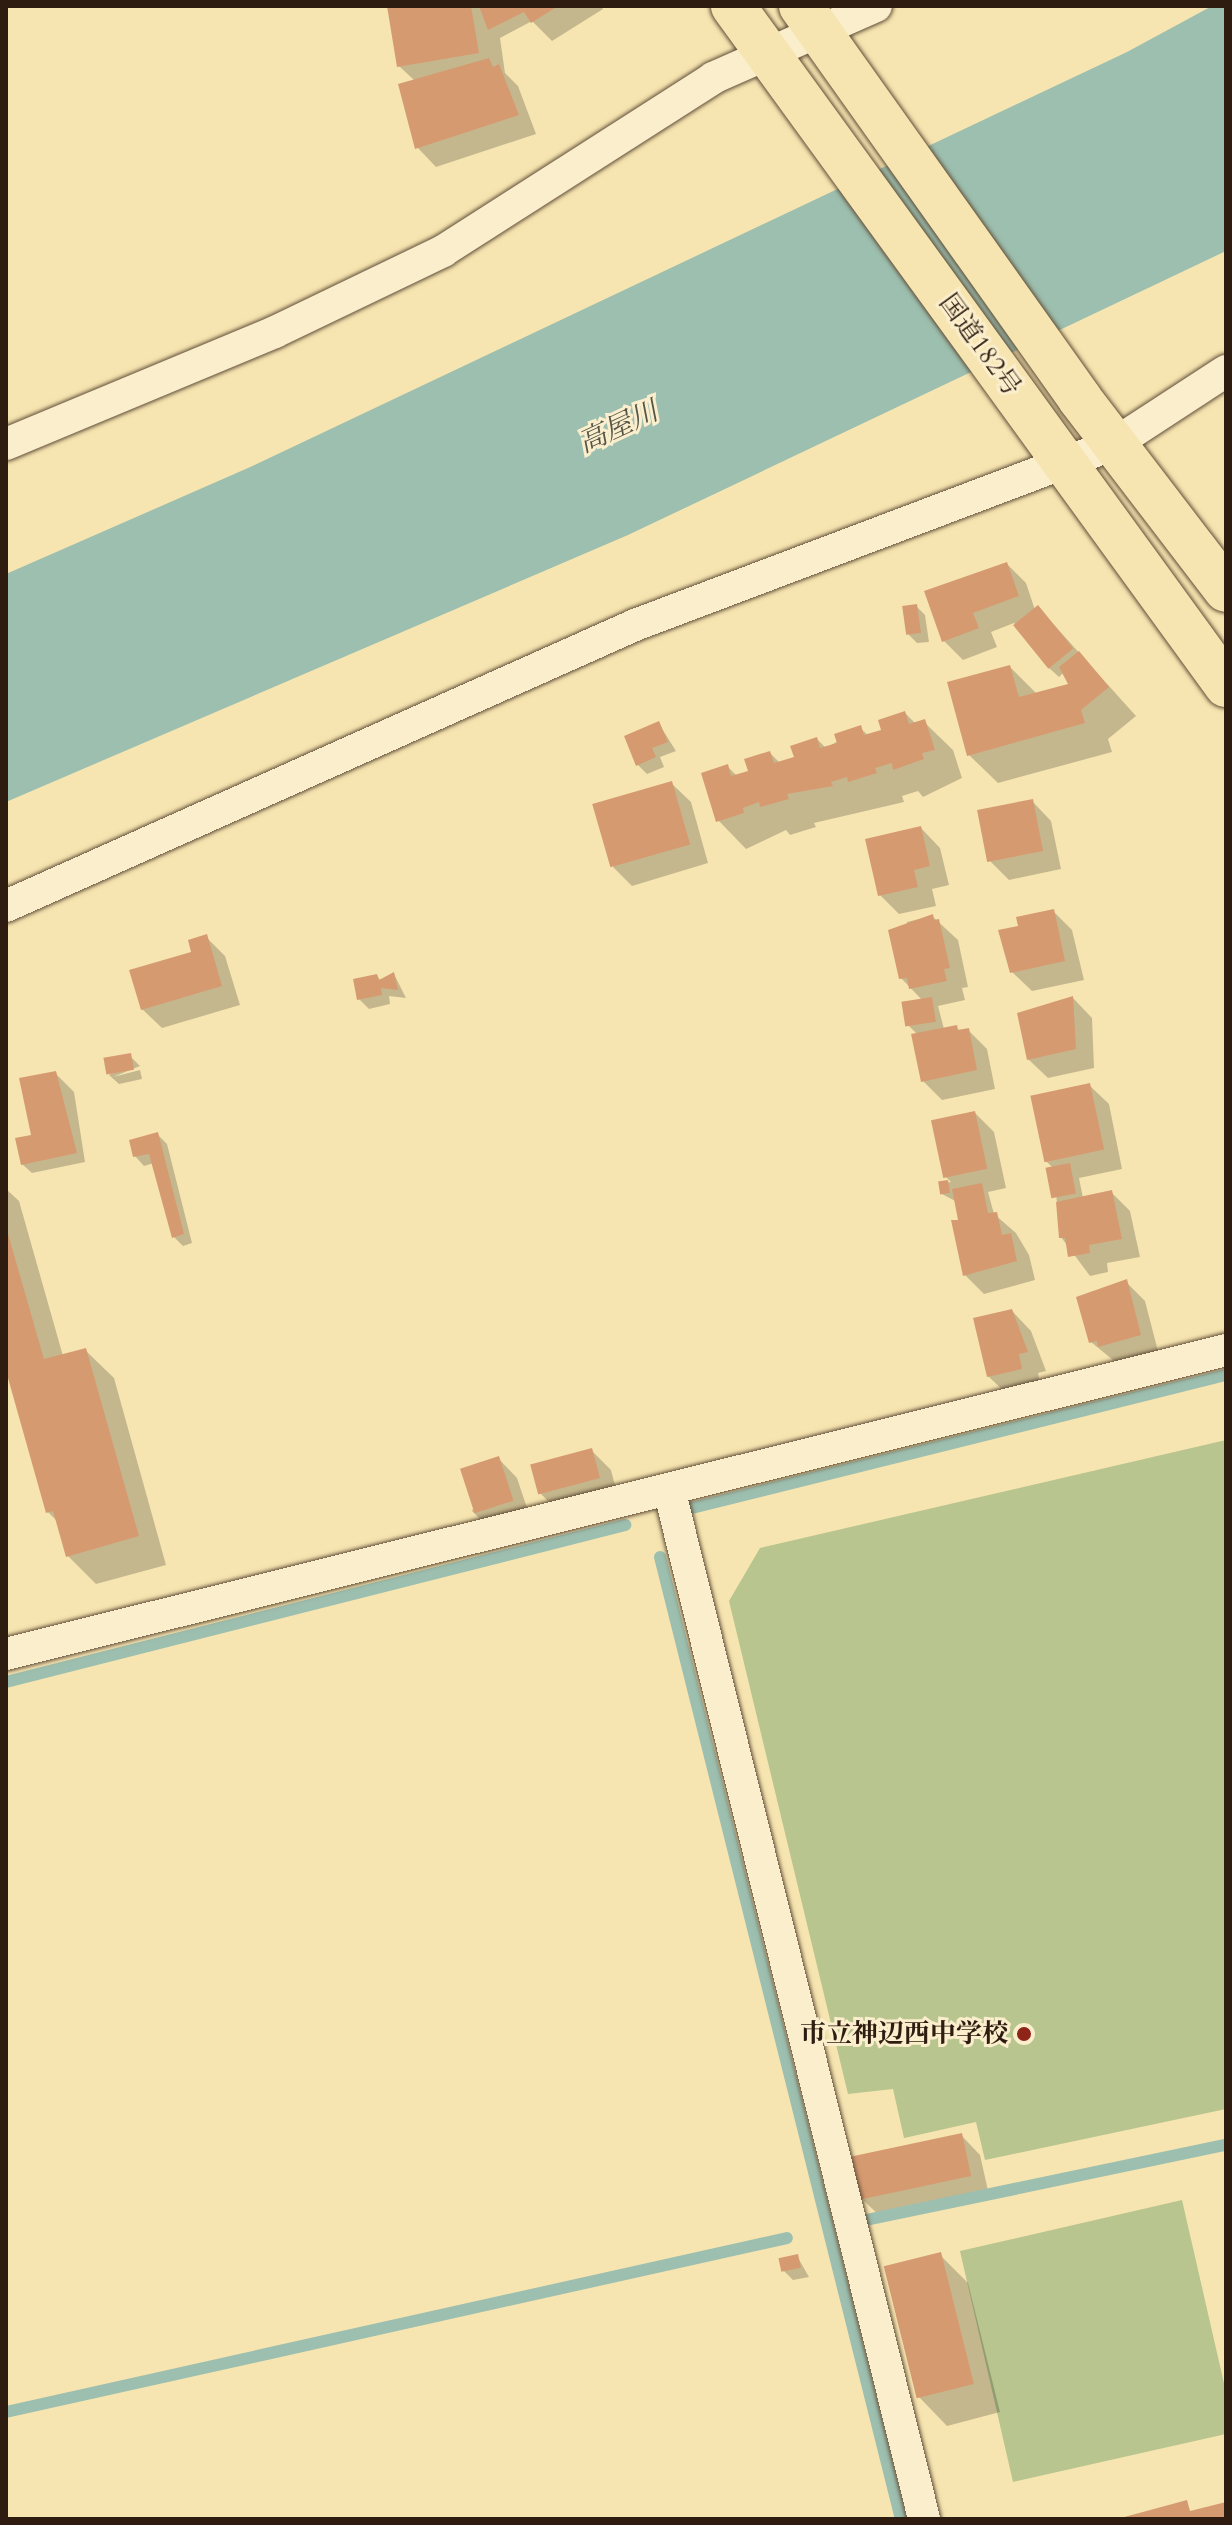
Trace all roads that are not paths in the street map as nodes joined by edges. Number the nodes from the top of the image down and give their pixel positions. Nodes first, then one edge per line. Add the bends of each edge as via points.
1 (733, 6) edge
2 (876, 6) edge
3 (810, 18) edge
4 (767, 51) junction
5 (1226, 371) edge
6 (6, 444) edge
7 (1114, 444) junction
8 (1063, 461) junction
9 (1226, 590) edge
10 (1226, 685) edge
11 (6, 906) edge
12 (1226, 1350) edge
13 (669, 1489) junction
14 (6, 1654) edge
15 (924, 2519) edge

1 - 4 highway, 国道182号
2 - 3 street
3 - 4 street
3 - 7 highway, 国道182号
4 - 6 street via 713,78 443,251 275,332
4 - 8 highway, 国道182号
5 - 7 street
7 - 8 street
7 - 9 highway, 国道182号
8 - 10 highway, 国道182号
8 - 11 street via 635,625
12 - 13 street
13 - 14 street
13 - 15 street

